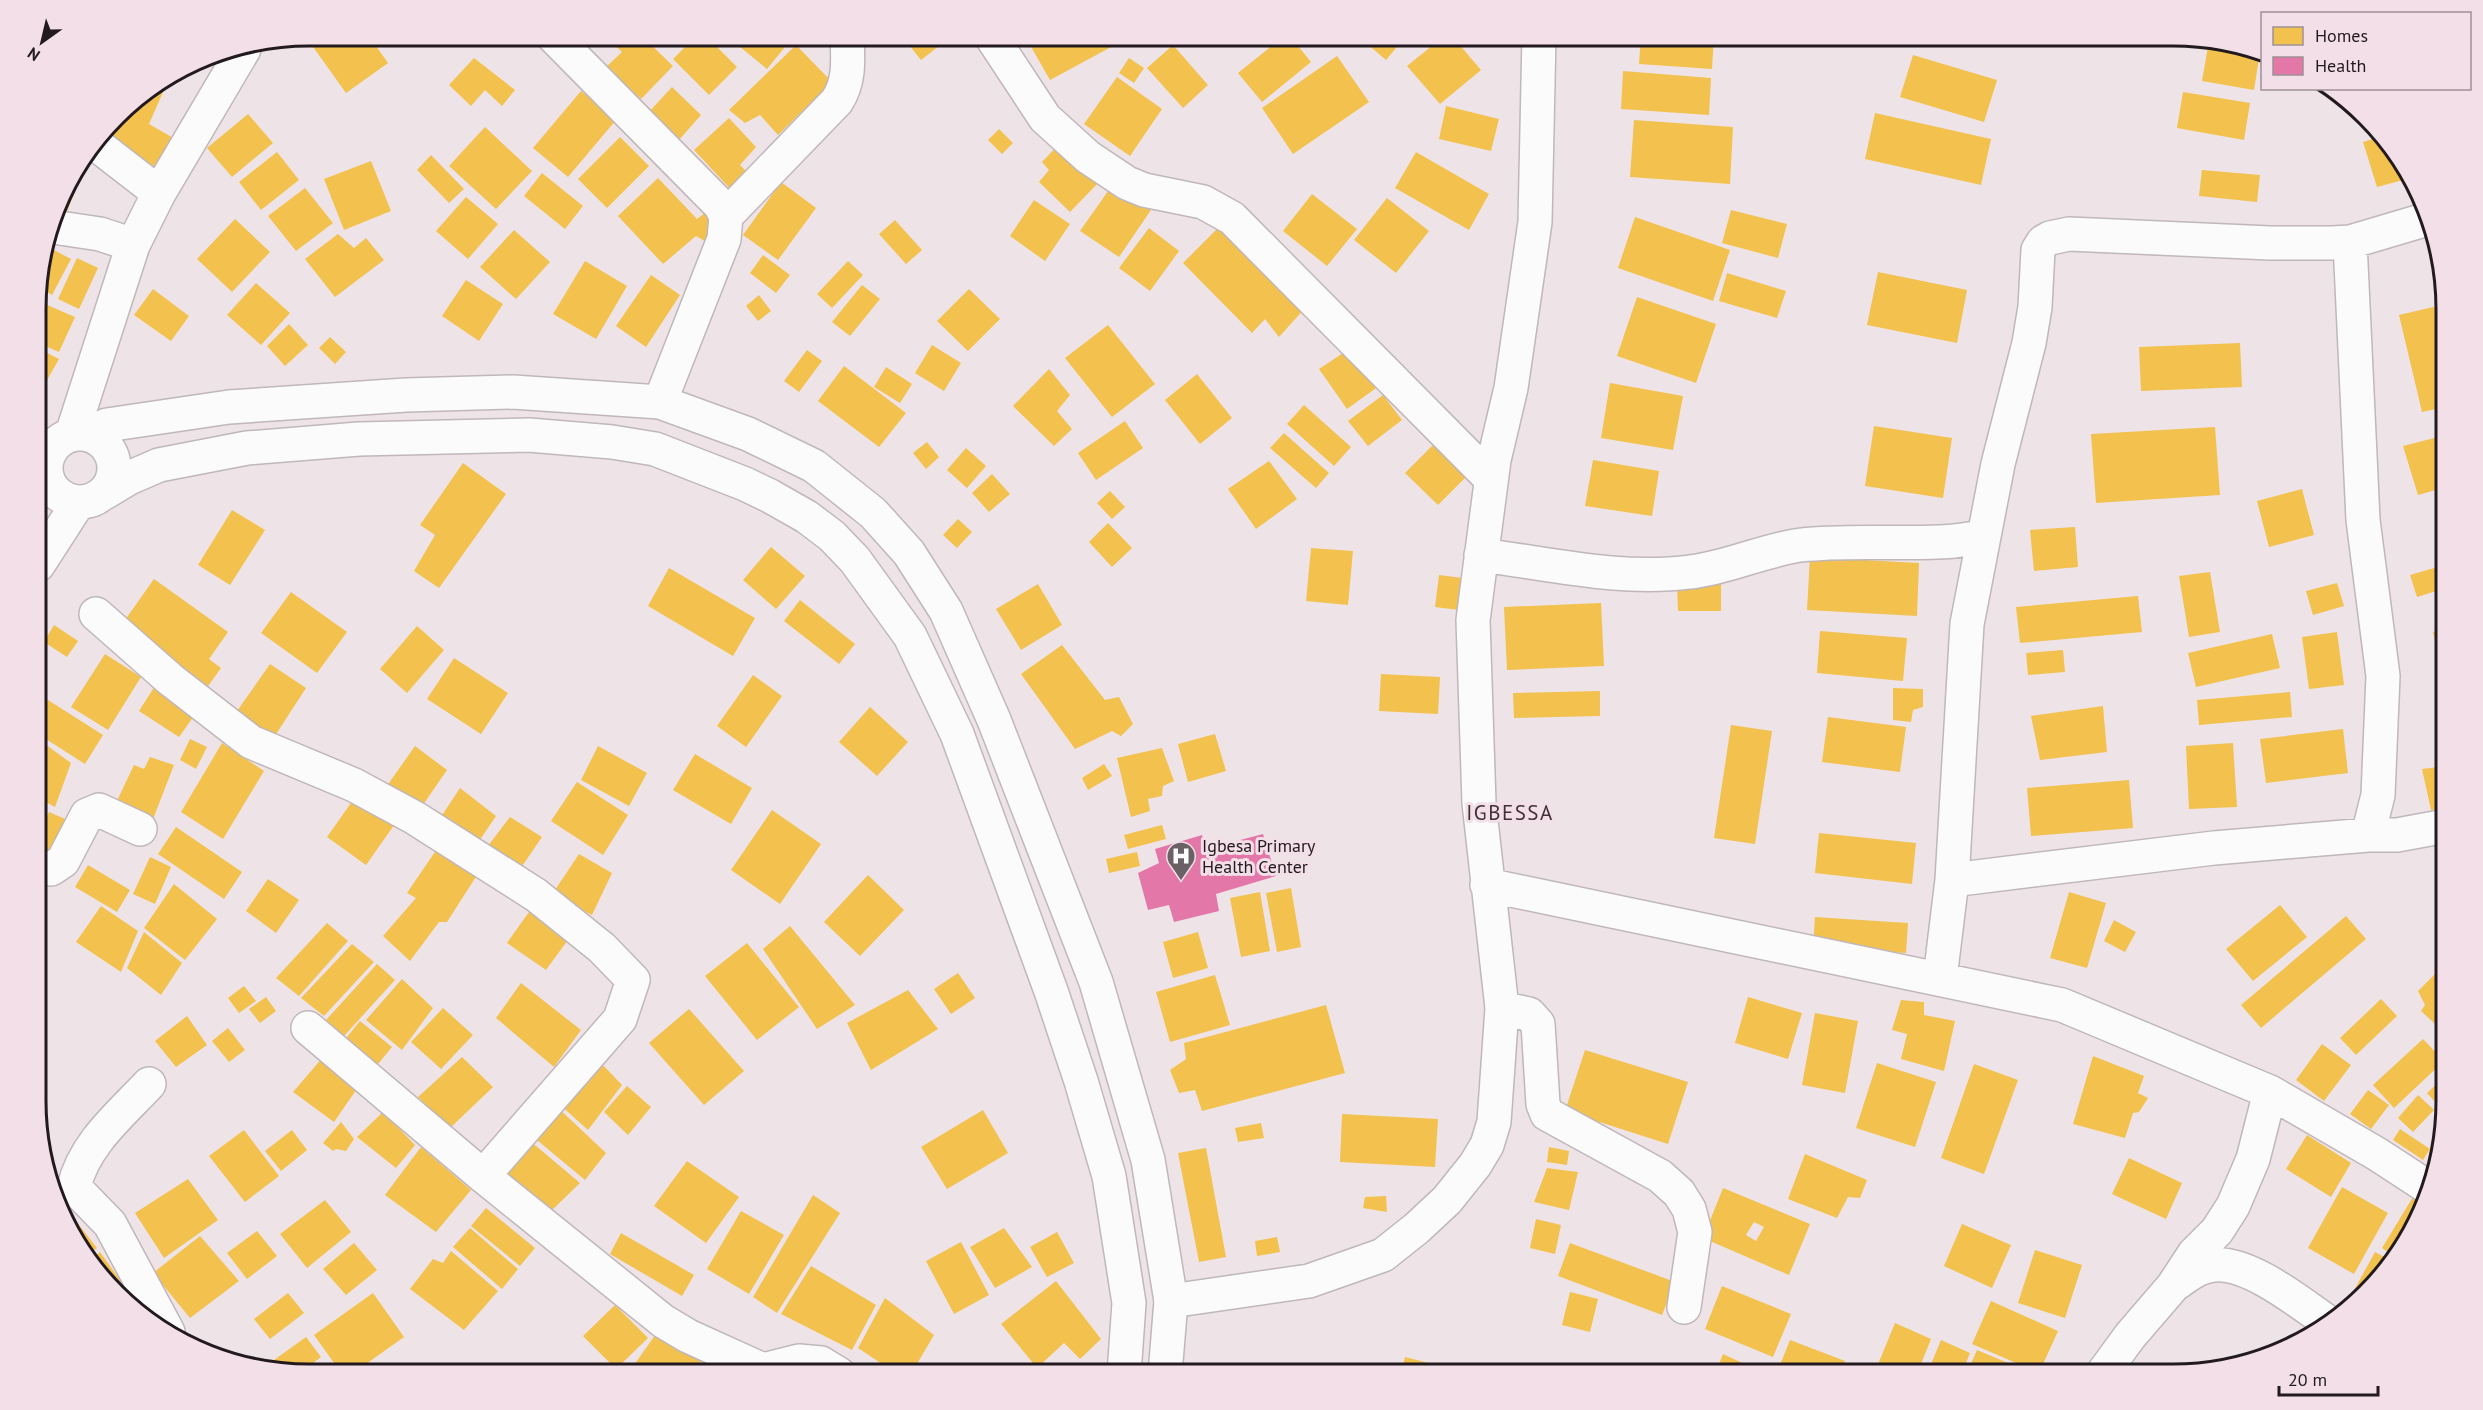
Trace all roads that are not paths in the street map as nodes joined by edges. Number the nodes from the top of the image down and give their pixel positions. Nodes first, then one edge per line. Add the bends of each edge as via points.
1 (563, 46) edge
2 (847, 46) edge
3 (998, 46) edge
4 (1539, 46) edge
5 (240, 56) edge
6 (102, 148) edge
7 (159, 193) junction
8 (726, 216) junction
9 (2421, 221) edge
10 (59, 228) edge
11 (2350, 242) junction
12 (133, 245) junction
13 (660, 402) junction
14 (79, 434) junction
15 (46, 457) edge
16 (46, 476) edge
17 (1491, 479) junction
18 (91, 498) junction
19 (1983, 537) junction
20 (46, 555) edge
21 (1481, 555) junction
22 (96, 614) dead end
23 (2436, 828) edge
24 (140, 829) dead end
25 (2368, 835) junction
26 (46, 868) edge
27 (1952, 880) junction
28 (1487, 885) junction
29 (1940, 978) junction
30 (1502, 1008) junction
31 (308, 1028) dead end
32 (149, 1084) dead end
33 (2270, 1092) junction
34 (483, 1176) junction
35 (2423, 1184) edge
36 (2173, 1286) junction
37 (1171, 1301) junction
38 (1684, 1307) dead end
39 (159, 1316) edge
40 (2321, 1318) edge
41 (750, 1364) edge
42 (785, 1364) edge
43 (823, 1364) edge
44 (1125, 1364) edge
45 (1166, 1364) edge
46 (2110, 1364) edge

1 - 8 street via 720,205
2 - 8 street via 848,74 837,101
3 - 17 street via 1045,118 1088,157 1127,183 1203,202 1232,218
4 - 17 street via 1535,222 1511,388
5 - 7 street
6 - 7 street
7 - 12 street
8 - 13 street via 724,239
9 - 11 street
10 - 12 street via 100,234
11 - 19 street via 2270,243 2069,234 2043,242 2037,259 2029,343
11 - 25 street via 2363,520 2383,676 2378,795
12 - 14 street
13 - 14 street via 513,392 406,395 229,407 107,425
13 - 37 street via 748,435 814,466 873,513 909,553 946,611 994,720 1096,982 1148,1160
14 - 15 street via 61,439
14 - 18 street via 97,438 113,458 111,482
16 - 18 street via 51,488 63,499
17 - 21 street
18 - 20 street
18 - 44 street via 159,465 247,448 359,439 529,435 655,449 762,492 832,536 855,560 910,636 957,734 1051,991 1109,1176 1129,1303
19 - 21 street via 1940,542 1800,545 1723,566 1649,576
19 - 27 street via 1967,624
21 - 28 street via 1473,620 1479,803
22 - 34 street via 171,680 251,742 354,785 415,819 536,895 602,948 633,980 620,1019
23 - 25 street via 2397,835
24 - 26 street via 99,810 87,815 63,861
25 - 27 street via 2214,848
27 - 29 street
28 - 29 street
28 - 30 street
29 - 33 street via 2062,1005
30 - 37 street via 1494,1122 1487,1144 1447,1200 1417,1228 1383,1255 1309,1281
30 - 38 street via 1529,1014 1538,1024 1547,1114 1660,1176 1679,1193 1689,1209 1695,1232
31 - 34 street
32 - 39 street via 99,1137 74,1187 110,1224
33 - 35 street
33 - 36 street via 2253,1159 2233,1206
34 - 41 street via 663,1321
36 - 40 street via 2193,1272 2212,1265 2228,1265 2268,1283
36 - 46 street
37 - 45 street
42 - 43 street via 799,1360

